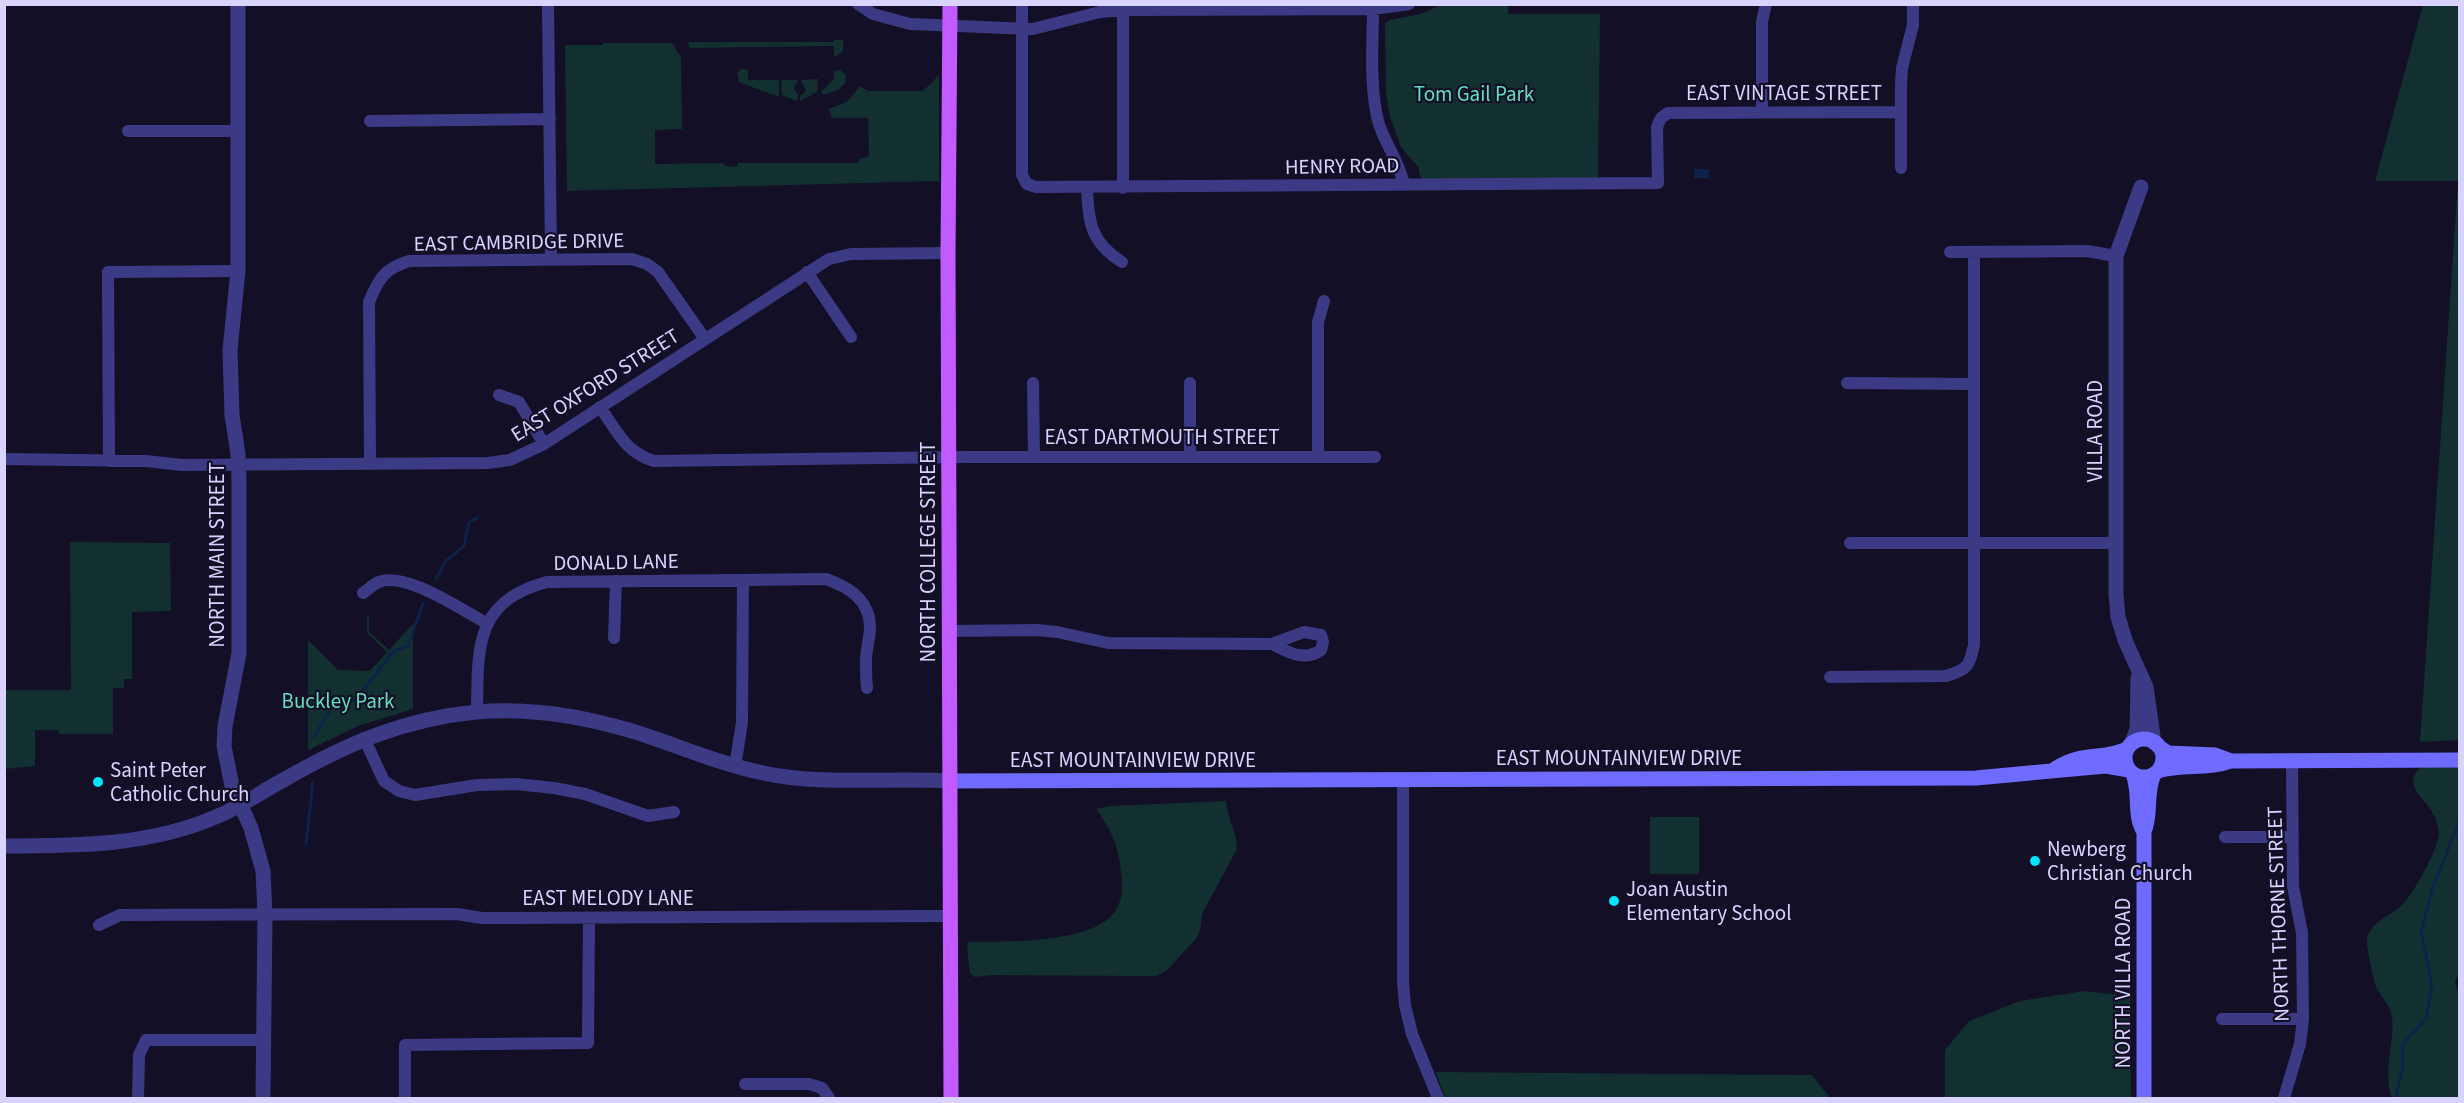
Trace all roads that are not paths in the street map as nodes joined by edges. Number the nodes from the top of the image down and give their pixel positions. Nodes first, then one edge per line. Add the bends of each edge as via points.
1 (238, 4) edge
2 (548, 4) edge
3 (858, 4) edge
4 (950, 4) edge
5 (1022, 4) edge
6 (1409, 4) edge
7 (1757, 4) edge
8 (1766, 4) edge
9 (1913, 4) edge
10 (1123, 7) edge
11 (1248, 7) edge
12 (1373, 7) edge
13 (1762, 22) junction
14 (950, 26) junction
15 (1022, 28) junction
16 (1762, 112) junction
17 (1900, 112) junction
18 (550, 119) junction
19 (370, 120) dead end
20 (128, 131) dead end
21 (238, 131) junction
22 (1901, 168) dead end
23 (1658, 183) joint
24 (1404, 185) junction
25 (1087, 187) junction
26 (2141, 187) dead end
27 (1123, 188) junction
28 (1950, 252) dead end
29 (1974, 252) junction
30 (948, 253) junction
31 (2116, 256) junction
32 (551, 258) junction
33 (1122, 262) dead end
34 (238, 271) junction
35 (807, 272) junction
36 (1324, 300) dead end
37 (851, 337) dead end
38 (705, 339) junction
39 (1033, 383) dead end
40 (1190, 383) dead end
41 (1847, 383) dead end
42 (1973, 384) junction
43 (499, 395) dead end
44 (600, 407) junction
45 (544, 444) junction
46 (1190, 456) junction
47 (1034, 457) junction
48 (1318, 457) junction
49 (1375, 457) dead end
50 (949, 458) junction
51 (4, 459) edge
52 (109, 461) junction
53 (370, 463) junction
54 (238, 464) junction
55 (1850, 543) dead end
56 (2116, 543) junction
57 (1974, 544) junction
58 (743, 580) junction
59 (616, 581) junction
60 (363, 593) dead end
61 (488, 624) junction
62 (949, 631) junction
63 (614, 638) dead end
64 (1272, 644) dead end
65 (2139, 675) junction
66 (1830, 677) dead end
67 (867, 688) dead end
68 (477, 712) junction
69 (364, 738) junction
70 (2156, 745) junction
71 (2129, 746) junction
72 (2460, 760) edge
73 (2231, 761) junction
74 (2292, 761) junction
75 (735, 767) junction
76 (2055, 769) junction
77 (2131, 772) junction
78 (2156, 772) junction
79 (1403, 779) junction
80 (950, 781) junction
81 (240, 805) junction
82 (674, 812) dead end
83 (2144, 832) junction
84 (2225, 837) dead end
85 (2293, 837) junction
86 (4, 846) edge
87 (265, 915) junction
88 (950, 916) junction
89 (589, 918) junction
90 (99, 925) dead end
91 (2222, 1019) dead end
92 (2303, 1019) junction
93 (264, 1040) junction
94 (745, 1084) dead end
95 (138, 1098) edge
96 (263, 1098) edge
97 (405, 1098) edge
98 (829, 1098) edge
99 (951, 1098) edge
100 (1438, 1098) edge
101 (2144, 1098) edge
102 (2284, 1098) edge

1 - 21 street, NORTH MAIN STREET
2 - 18 street
3 - 14 street via 895,21
4 - 14 main road, NORTH COLLEGE STREET
5 - 15 street
6 - 12 street
7 - 13 street
8 - 13 street
9 - 17 street via 1912,32 1902,68
10 - 11 street
10 - 15 street via 1042,28
10 - 27 street
11 - 12 street
12 - 24 street via 1374,96 1383,137
13 - 16 street
14 - 15 street
14 - 30 main road, NORTH COLLEGE STREET
15 - 25 street, HENRY ROAD via 1022,175 1027,184 1036,187
16 - 17 street, EAST VINTAGE STREET
16 - 23 street, EAST VINTAGE STREET via 1668,113 1660,118
17 - 22 street
18 - 19 street
18 - 32 street
20 - 21 street
21 - 34 street, NORTH MAIN STREET
23 - 24 street, HENRY ROAD
24 - 27 street, HENRY ROAD
25 - 27 street, HENRY ROAD
25 - 33 street via 1088,217 1095,235
26 - 31 street, VILLA ROAD
28 - 29 street
29 - 31 street via 2087,251
29 - 42 street
30 - 35 street, EAST OXFORD STREET via 851,254 829,259
30 - 50 main road, NORTH COLLEGE STREET
31 - 56 street, VILLA ROAD
32 - 38 street, EAST CAMBRIDGE DRIVE via 618,258 647,264 667,284
32 - 53 street, EAST CAMBRIDGE DRIVE via 409,261 383,274 369,302
34 - 52 street via 108,272
34 - 54 street, NORTH MAIN STREET via 230,350
35 - 37 street
35 - 38 street, EAST OXFORD STREET
36 - 48 street via 1318,322
38 - 44 street, EAST OXFORD STREET
39 - 47 street
40 - 46 street
41 - 42 street
42 - 57 street
43 - 45 street via 519,402
44 - 45 street, EAST OXFORD STREET
44 - 50 street, EAST DARTMOUTH STREET via 628,448 654,461
45 - 53 street, EAST OXFORD STREET via 510,460 488,463
46 - 47 street, EAST DARTMOUTH STREET
46 - 48 street, EAST DARTMOUTH STREET
47 - 50 street, EAST DARTMOUTH STREET
48 - 49 street, EAST DARTMOUTH STREET
50 - 62 main road, NORTH COLLEGE STREET
51 - 52 street, EAST OXFORD STREET
52 - 54 street, EAST OXFORD STREET
53 - 54 street, EAST OXFORD STREET
54 - 81 street, NORTH MAIN STREET via 239,653 224,746
55 - 57 street
56 - 57 street
56 - 65 street, VILLA ROAD via 2118,617
57 - 66 street via 1974,645 1970,663 1963,671 1946,676
58 - 59 street, DONALD LANE
58 - 67 street, DONALD LANE via 826,579 858,596 867,609 870,627
58 - 75 street via 742,722
59 - 61 street, DONALD LANE via 531,586 502,603
59 - 63 street
60 - 61 street via 380,582 399,581 421,588
61 - 68 street, DONALD LANE via 480,640
62 - 64 street via 1047,631 1108,643
62 - 80 main road, NORTH COLLEGE STREET
65 - 70 street, VILLA ROAD via 2146,687
65 - 71 street, VILLA ROAD via 2137,730
68 - 69 street, EAST MOUNTAINVIEW DRIVE via 406,725
68 - 75 street, EAST MOUNTAINVIEW DRIVE via 519,711 594,720
69 - 81 street, EAST MOUNTAINVIEW DRIVE
69 - 82 street via 384,781 415,795 477,785 516,784 585,794 648,816
70 - 71 main road via 2142,740
70 - 73 main road via 2168,753 2215,755
70 - 78 main road via 2163,759
71 - 76 main road, EAST MOUNTAINVIEW DRIVE via 2116,753 2069,759
71 - 77 main road via 2125,760
72 - 74 main road
73 - 74 main road
73 - 78 main road via 2216,767 2181,766
74 - 85 street, NORTH THORNE STREET
75 - 80 street, EAST MOUNTAINVIEW DRIVE via 803,778
76 - 77 main road, EAST MOUNTAINVIEW DRIVE via 2106,766
76 - 79 main road, EAST MOUNTAINVIEW DRIVE via 1976,778
77 - 78 main road via 2144,777
77 - 83 main road, NORTH VILLA ROAD via 2138,791 2138,822
78 - 83 main road, NORTH VILLA ROAD via 2149,790
79 - 80 main road, EAST MOUNTAINVIEW DRIVE
79 - 100 street via 1405,1005 1412,1034
80 - 88 main road, NORTH COLLEGE STREET
81 - 86 street, EAST MOUNTAINVIEW DRIVE via 183,829 141,839 81,846
81 - 87 street, NORTH MAIN STREET via 263,871
83 - 101 main road, NORTH VILLA ROAD
84 - 85 street
85 - 92 street, NORTH THORNE STREET via 2293,886 2302,933
87 - 89 street, EAST MELODY LANE
87 - 90 street, EAST MELODY LANE via 120,915
87 - 93 street, NORTH MAIN STREET
88 - 89 street, EAST MELODY LANE
88 - 99 main road, NORTH COLLEGE STREET
89 - 97 street via 588,1042 405,1045
91 - 92 street
92 - 102 street, NORTH THORNE STREET
93 - 95 street via 146,1040 139,1055
93 - 96 street, NORTH MAIN STREET
94 - 98 street via 809,1084 822,1088

